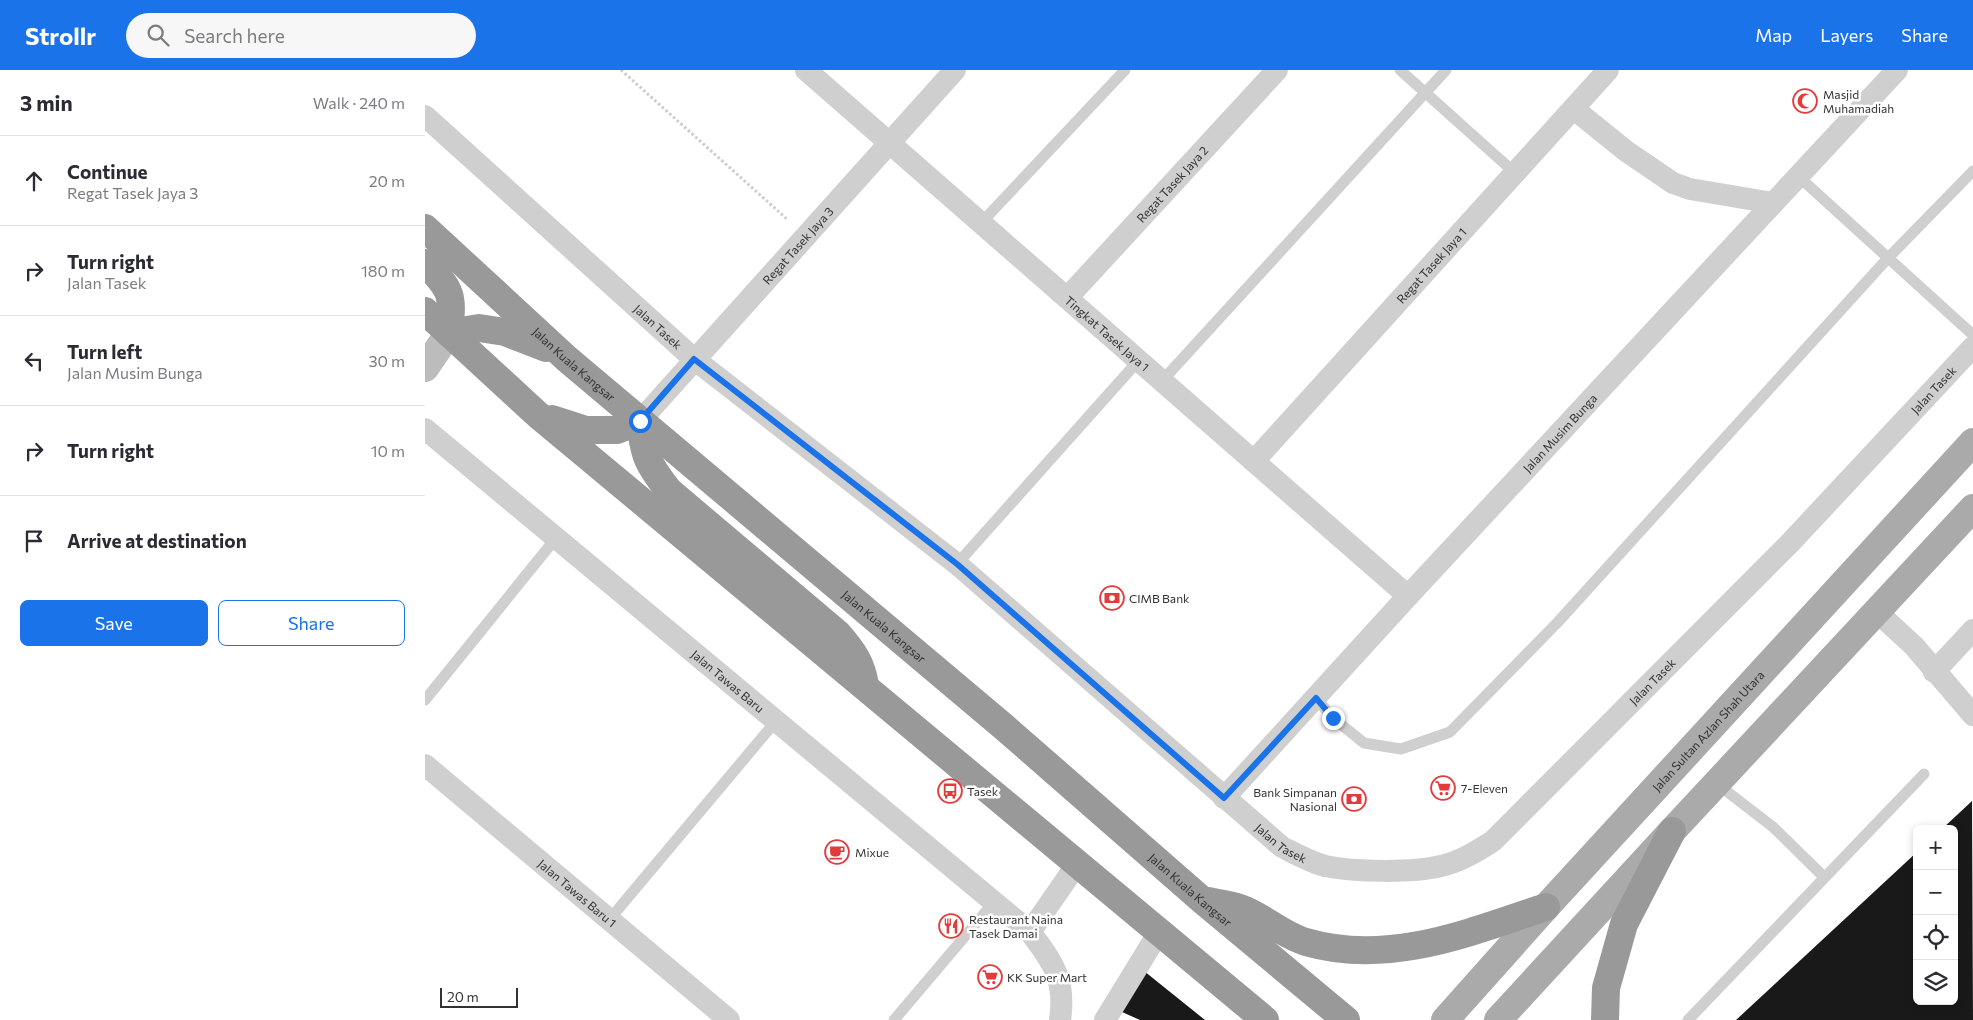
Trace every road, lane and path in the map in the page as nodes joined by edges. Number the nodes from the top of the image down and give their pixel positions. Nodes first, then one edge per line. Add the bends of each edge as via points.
1 (621, 70) edge
2 (806, 70) edge
3 (955, 70) edge
4 (1125, 70) edge
5 (1277, 70) edge
6 (1400, 70) edge
7 (1446, 70) edge
8 (1609, 70) edge
9 (1897, 70) edge
10 (1425, 92) junction
11 (1573, 109) junction
12 (425, 116) edge
13 (889, 143) junction
14 (1973, 171) edge
15 (1515, 173) junction
16 (1798, 176) junction
17 (1773, 203) junction
18 (981, 224) junction
19 (425, 228) edge
20 (805, 236) junction
21 (1887, 258) junction
22 (425, 264) edge
23 (1067, 298) junction
24 (425, 311) edge
25 (449, 333) junction
26 (1973, 335) edge
27 (1973, 347) edge
28 (567, 358) junction
29 (694, 359) junction
30 (1139, 360) junction
31 (425, 368) edge
32 (1162, 381) junction
33 (538, 415) junction
34 (640, 421) junction
35 (425, 429) edge
36 (1973, 442) edge
37 (1254, 461) junction
38 (1973, 508) edge
39 (556, 538) junction
40 (957, 564) junction
41 (1407, 596) junction
42 (1876, 611) junction
43 (1973, 630) edge
44 (1934, 672) junction
45 (865, 686) junction
46 (1316, 698) junction
47 (425, 700) edge
48 (1973, 715) edge
49 (776, 721) junction
50 (425, 765) edge
51 (1924, 774) dead end
52 (1716, 783) junction
53 (1224, 798) junction
54 (1672, 831) junction
55 (1077, 864) junction
56 (1824, 878) junction
57 (1202, 900) junction
58 (994, 902) junction
59 (1545, 907) junction
60 (609, 920) junction
61 (1030, 932) junction
62 (1159, 932) junction
63 (729, 1020) edge
64 (893, 1020) edge
65 (1060, 1020) edge
66 (1105, 1020) edge
67 (1265, 1020) edge
68 (1345, 1020) edge
69 (1445, 1020) edge
70 (1498, 1020) edge
71 (1605, 1020) edge
72 (1688, 1020) edge

1 - 20 path
2 - 13 street, Tingkat Tasek Jaya 1
3 - 13 street, Regat Tasek Jaya 3
4 - 18 lane
5 - 23 street, Regat Tasek Jaya 2
6 - 10 lane
7 - 10 lane
8 - 11 street, Regat Tasek Jaya 1
9 - 16 street, Jalan Musim Bunga
10 - 15 lane
10 - 32 lane
11 - 15 street, Regat Tasek Jaya 1
11 - 17 street via 1673,183 1690,189
12 - 29 street, Jalan Tasek
13 - 18 street, Tingkat Tasek Jaya 1
13 - 20 street, Regat Tasek Jaya 3
14 - 21 lane
15 - 37 street, Regat Tasek Jaya 1
16 - 17 street, Jalan Musim Bunga
16 - 21 lane
17 - 41 street, Jalan Musim Bunga
18 - 23 street, Tingkat Tasek Jaya 1
19 - 28 highway, Jalan Kuala Kangsar
20 - 29 street, Regat Tasek Jaya 3
21 - 26 lane
21 - 46 lane via 1557,624 1449,732 1401,749 1364,743 1333,718
22 - 25 highway via 444,282 452,303
23 - 30 street, Tingkat Tasek Jaya 1
24 - 25 highway
25 - 28 highway via 479,328 505,332
25 - 31 street
25 - 33 highway
27 - 53 street, Jalan Tasek via 1790,543 1485,846 1442,866 1418,870 1325,866 1282,847
28 - 34 highway, Jalan Kuala Kangsar
29 - 34 street, Regat Tasek Jaya 3
29 - 40 street, Jalan Tasek
30 - 32 street, Tingkat Tasek Jaya 1
30 - 40 lane
32 - 37 street, Tingkat Tasek Jaya 1
33 - 34 highway via 586,430 617,430
33 - 45 highway
34 - 45 highway via 643,448 651,469 669,491 838,634 853,650 862,669
34 - 57 highway, Jalan Kuala Kangsar via 1004,727
35 - 39 street, Jalan Tawas Baru
36 - 59 main road, Jalan Sultan Azlan Shah Utara
37 - 41 street, Tingkat Tasek Jaya 1
38 - 42 main road
39 - 47 lane
39 - 49 street, Jalan Tawas Baru
40 - 53 street, Jalan Tasek
41 - 46 street, Jalan Musim Bunga
42 - 44 street via 1914,646
42 - 52 main road
43 - 44 street
44 - 48 street
45 - 55 highway
46 - 53 street, Jalan Musim Bunga
49 - 58 street, Jalan Tawas Baru
49 - 60 lane
50 - 60 street, Jalan Tawas Baru 1
51 - 56 lane
52 - 54 main road
52 - 56 lane via 1773,827
54 - 70 main road
54 - 71 highway via 1624,924 1606,988
55 - 61 street
55 - 62 highway
56 - 72 lane
57 - 59 highway via 1244,910 1304,942 1341,950 1381,951 1445,941
57 - 68 highway, Jalan Kuala Kangsar
58 - 61 street, Jalan Tawas Baru
58 - 64 lane
59 - 69 main road, Jalan Sultan Azlan Shah Utara
60 - 63 street, Jalan Tawas Baru 1
61 - 65 street, Jalan Tawas Baru via 1050,958 1060,982
62 - 66 street
62 - 67 highway

